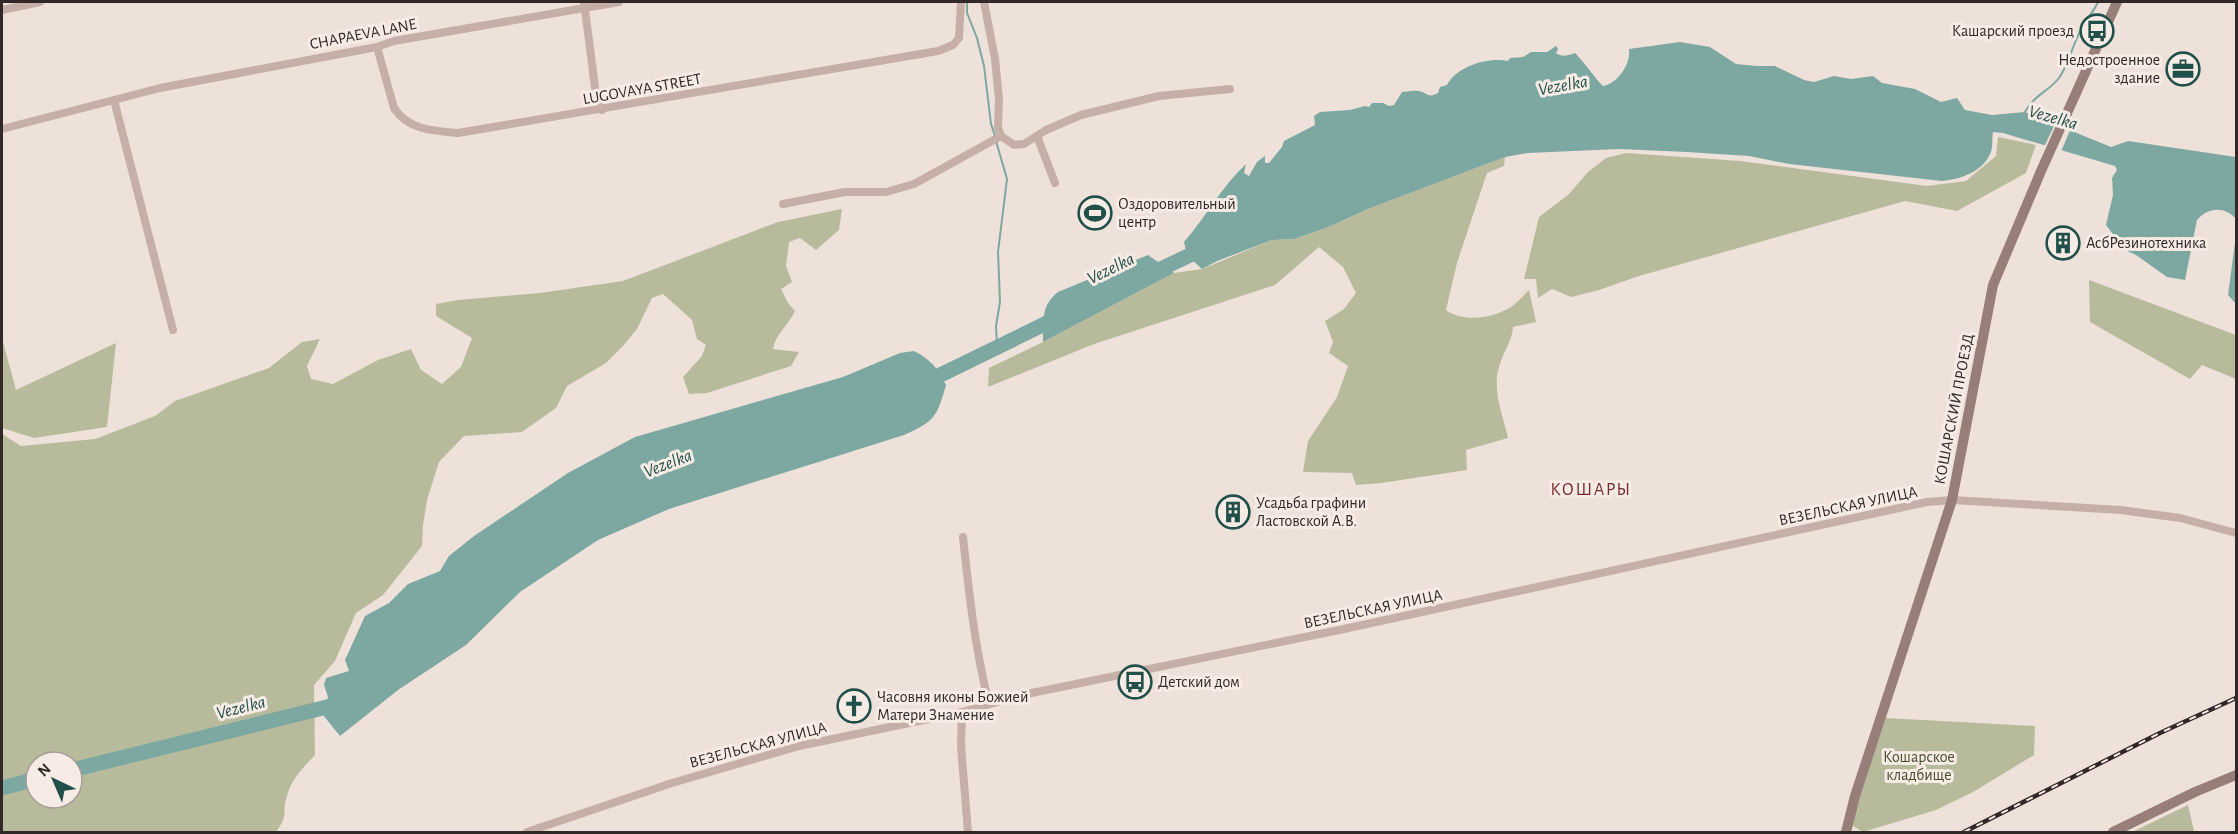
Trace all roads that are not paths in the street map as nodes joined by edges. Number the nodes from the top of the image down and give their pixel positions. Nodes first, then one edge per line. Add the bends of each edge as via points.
1 (40, 2) edge
2 (619, 2) edge
3 (962, 2) edge
4 (984, 2) edge
5 (2117, 2) edge
6 (584, 5) edge
7 (2, 10) edge
8 (377, 47) junction
9 (1230, 89) dead end
10 (114, 100) junction
11 (602, 110) junction
12 (2, 129) edge
13 (1001, 136) junction
14 (1036, 136) junction
15 (1056, 183) dead end
16 (783, 204) dead end
17 (173, 330) dead end
18 (1952, 500) junction
19 (2236, 533) edge
20 (963, 537) dead end
21 (989, 704) junction
22 (962, 712) junction
23 (2236, 775) edge
24 (527, 832) edge
25 (968, 832) edge
26 (1846, 832) edge
27 (2113, 832) edge

1 - 7 street
2 - 6 street, CHAPAEVA LANE
3 - 11 street, LUGOVAYA STREET via 959,38 938,51
4 - 13 street via 995,59
5 - 18 street, КОШАРСКИЙ ПРОЕЗД via 1993,285
6 - 8 street, CHAPAEVA LANE
6 - 11 street via 596,95
8 - 10 street, CHAPAEVA LANE via 171,85
8 - 11 street, LUGOVAYA STREET via 399,116 432,131 458,133
9 - 14 street via 1158,96 1081,115
10 - 12 street, CHAPAEVA LANE
10 - 17 street
13 - 14 street via 1014,145
13 - 16 street via 914,184 886,192 845,192
14 - 15 street
18 - 19 street, ВЕЗЕЛЬСКАЯ УЛИЦА via 2121,510 2180,518
18 - 21 street, ВЕЗЕЛЬСКАЯ УЛИЦА
18 - 26 street, КОШАРСКИЙ ПРОЕЗД
20 - 21 street via 969,600
21 - 22 street, ВЕЗЕЛЬСКАЯ УЛИЦА
22 - 24 street, ВЕЗЕЛЬСКАЯ УЛИЦА via 799,746 672,783
22 - 25 street
23 - 27 street

